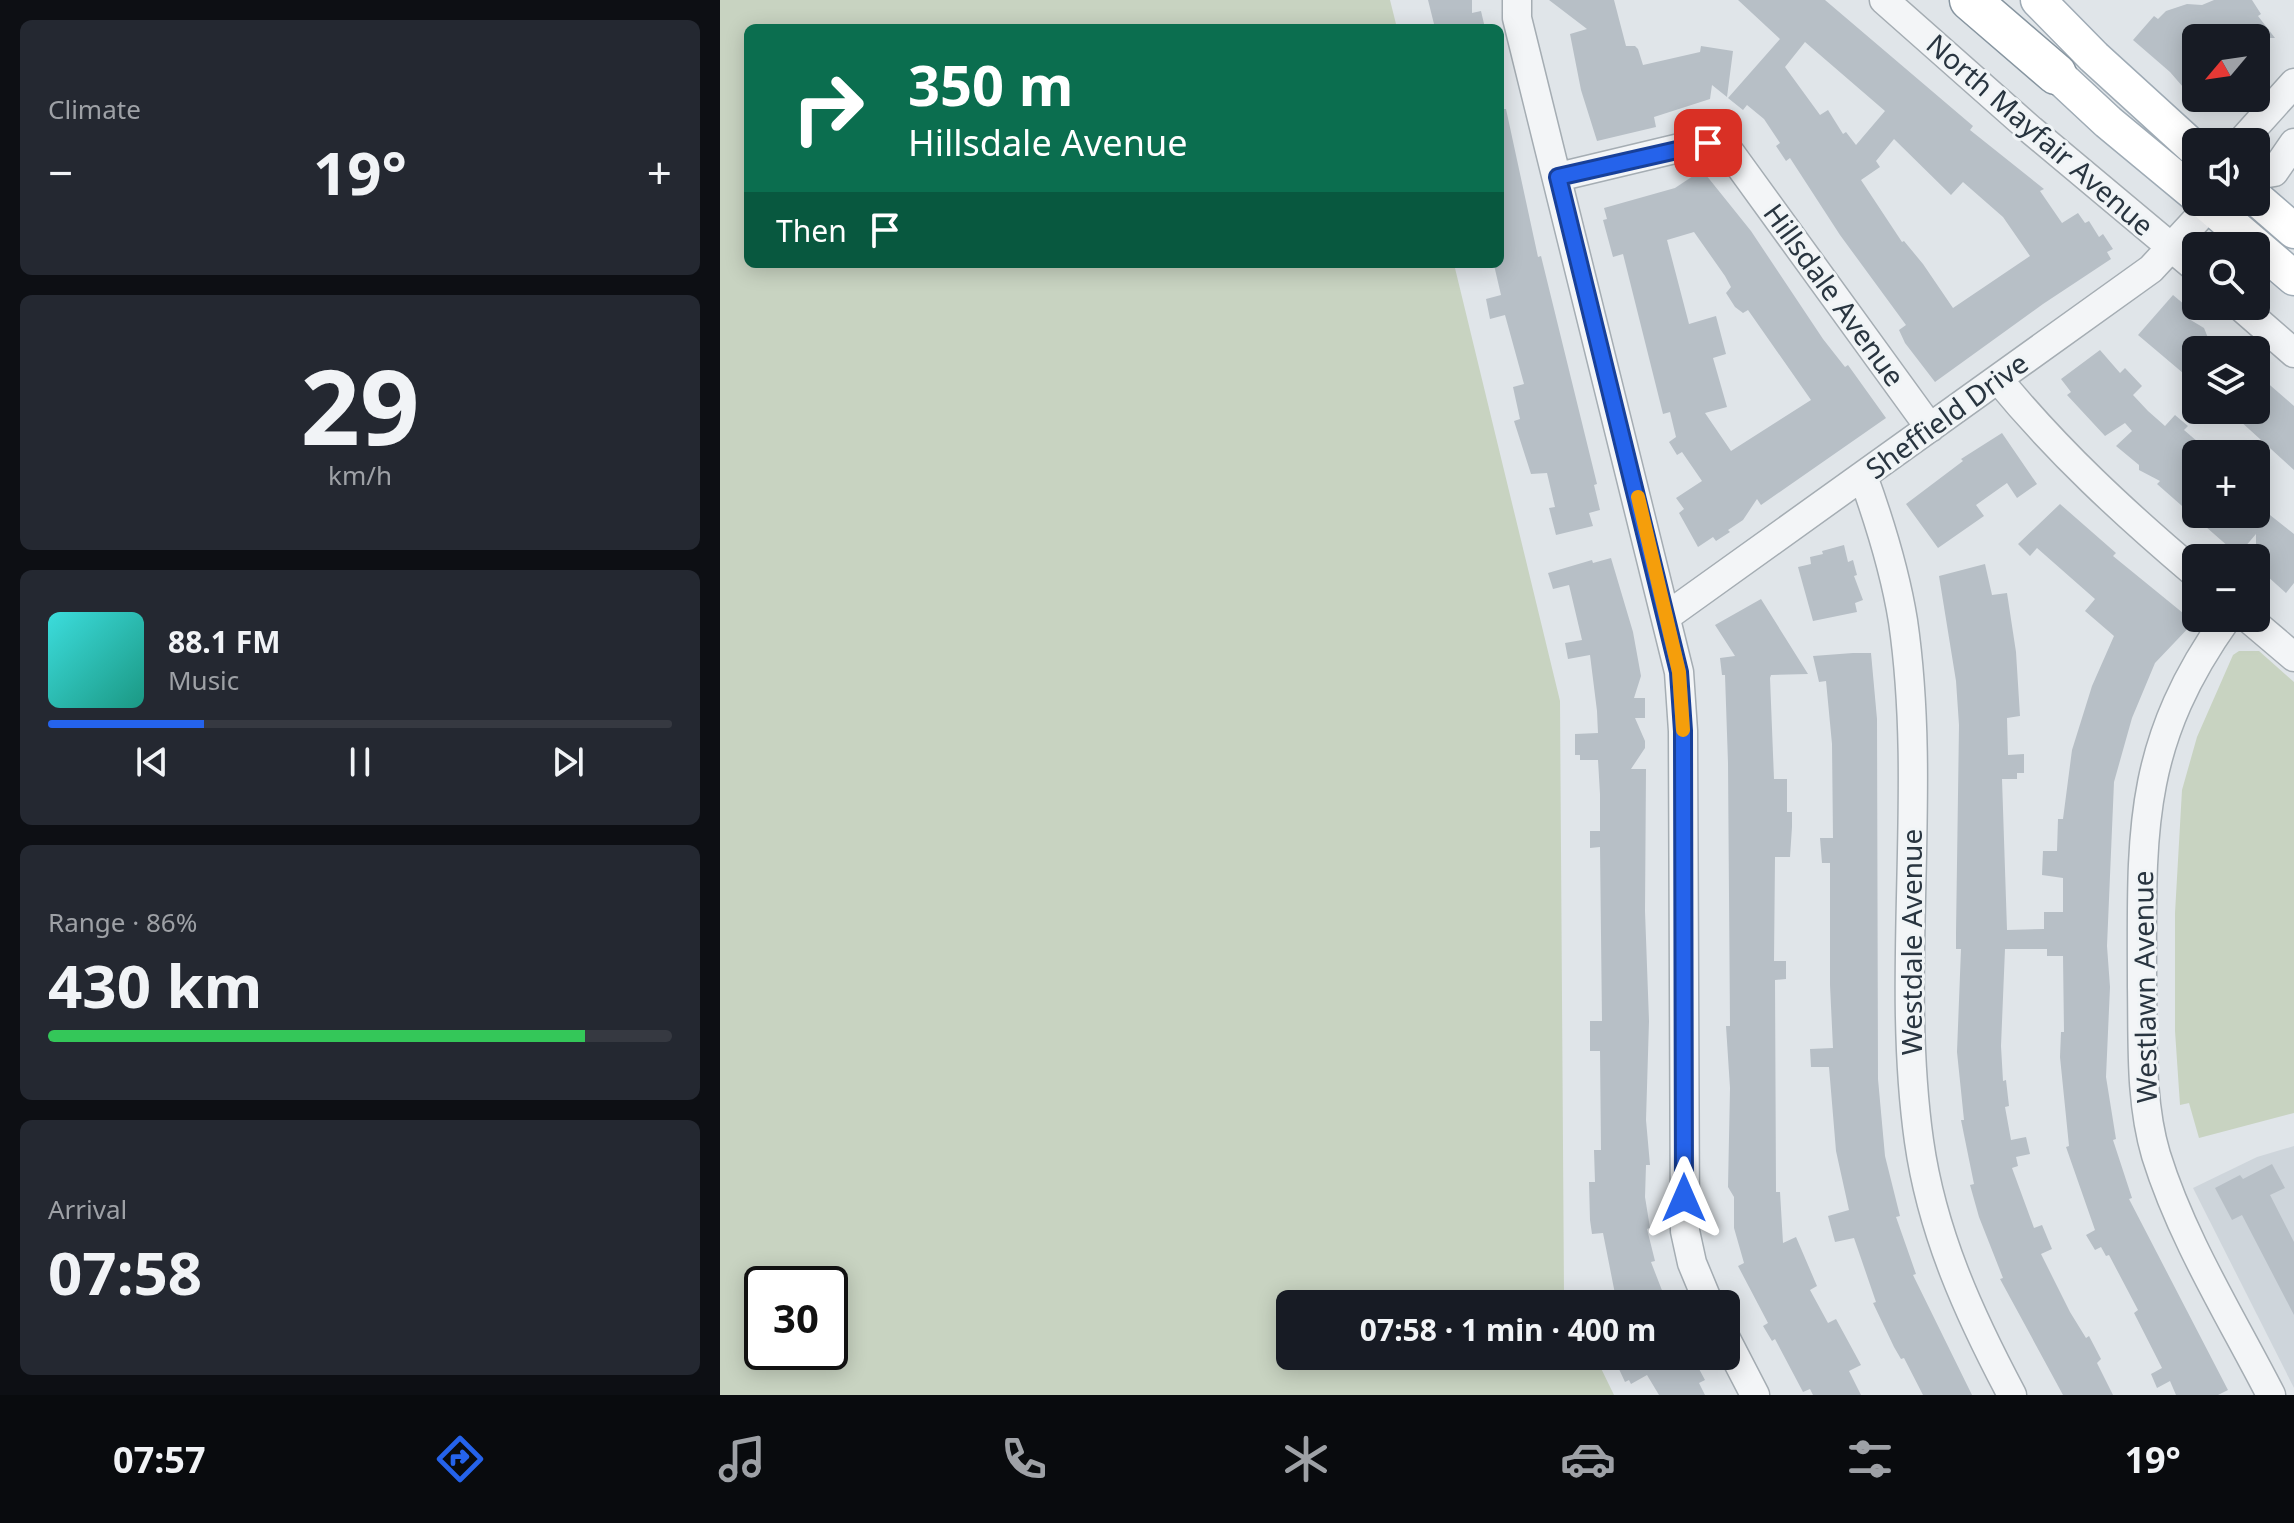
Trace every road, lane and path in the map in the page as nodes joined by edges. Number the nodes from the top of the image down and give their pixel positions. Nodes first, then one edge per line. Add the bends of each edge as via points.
1 (1517, 0) edge
2 (1884, 0) edge
3 (1970, 0) edge
4 (1983, 0) edge
5 (2038, 0) edge
6 (2056, 74) junction
7 (2294, 83) edge
8 (2253, 128) edge
9 (2182, 137) edge
10 (2270, 142) edge
11 (2292, 150) edge
12 (2270, 173) edge
13 (1558, 177) junction
14 (2182, 181) edge
15 (2270, 210) edge
16 (2195, 216) edge
17 (2223, 216) edge
18 (2294, 231) edge
19 (2172, 248) junction
20 (2182, 256) edge
21 (2294, 278) edge
22 (2256, 320) edge
23 (2294, 353) edge
24 (1998, 379) junction
25 (1930, 428) junction
26 (1863, 476) junction
27 (2182, 562) edge
28 (1667, 616) junction
29 (2218, 632) edge
30 (2265, 632) edge
31 (2294, 657) edge
32 (1703, 1290) edge
33 (1740, 1366) edge
34 (1755, 1395) edge
35 (2012, 1395) edge
36 (2271, 1395) edge

1 - 13 street via 1517,18
2 - 19 street, North Mayfair Avenue
3 - 6 highway
4 - 6 main road
5 - 9 main road
6 - 14 main road
7 - 8 street
10 - 11 street
11 - 12 street
13 - 25 street, Hillsdale Avenue via 1696,144 1719,144
13 - 28 street
15 - 18 main road
16 - 19 street, Sheffield Drive
17 - 21 main road
19 - 20 street, North Mayfair Avenue
19 - 24 street, Sheffield Drive via 2151,269
22 - 23 street
24 - 25 street, Sheffield Drive
24 - 27 street via 2075,467
25 - 26 street, Sheffield Drive
26 - 28 street, Sheffield Drive
26 - 35 street, Westdale Avenue via 1895,580 1907,659 1912,1067 1919,1141 1955,1279
28 - 32 street via 1679,672 1683,731 1685,1231
29 - 36 street, Westlawn Avenue via 2177,700 2146,808 2143,1064 2155,1152 2169,1194
30 - 31 street
33 - 34 street

